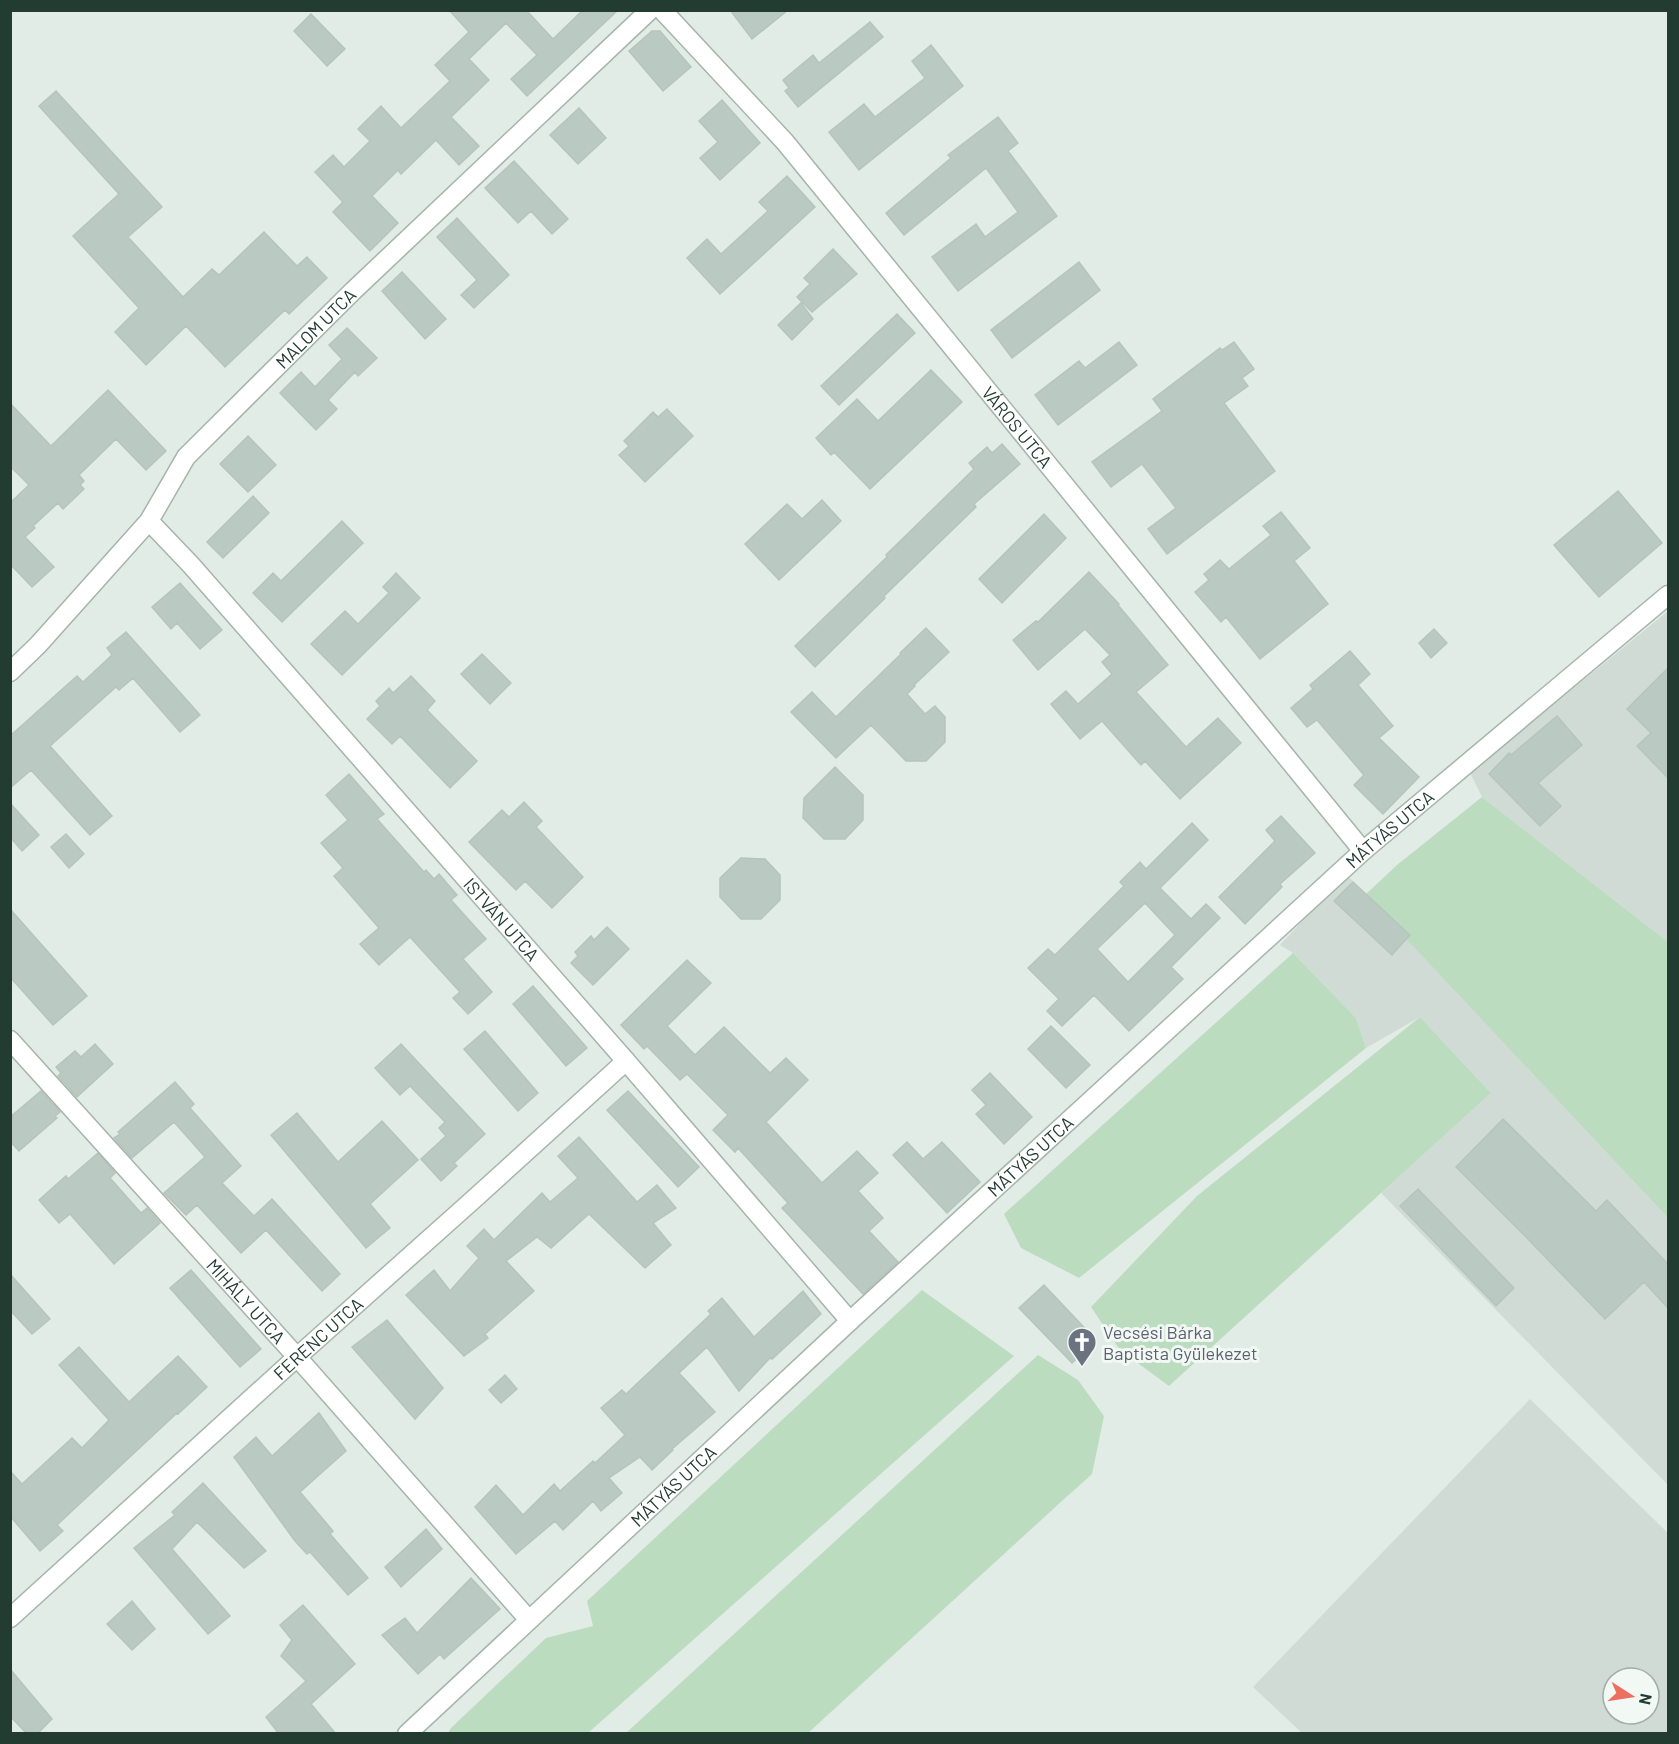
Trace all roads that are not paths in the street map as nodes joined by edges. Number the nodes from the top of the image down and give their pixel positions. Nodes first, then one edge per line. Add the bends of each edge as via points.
1 (650, 10) edge
2 (662, 10) edge
3 (149, 521) junction
4 (1668, 595) edge
5 (10, 672) edge
6 (1363, 851) junction
7 (10, 1040) edge
8 (626, 1061) junction
9 (850, 1321) junction
10 (297, 1357) junction
11 (10, 1618) edge
12 (529, 1620) junction
13 (407, 1734) edge

1 - 3 street, MALOM UTCA via 353,291 186,457
2 - 6 street, VÁROS UTCA via 785,142
3 - 5 street, MALOM UTCA
3 - 8 street, ISTVÁN UTCA
4 - 6 street, MÁTYÁS UTCA
6 - 9 street, MÁTYÁS UTCA
7 - 10 street, MIHÁLY UTCA
8 - 9 street, ISTVÁN UTCA
8 - 10 street, FERENC UTCA
9 - 12 street, MÁTYÁS UTCA
10 - 11 street, FERENC UTCA
10 - 12 street, MIHÁLY UTCA
12 - 13 street, MÁTYÁS UTCA

